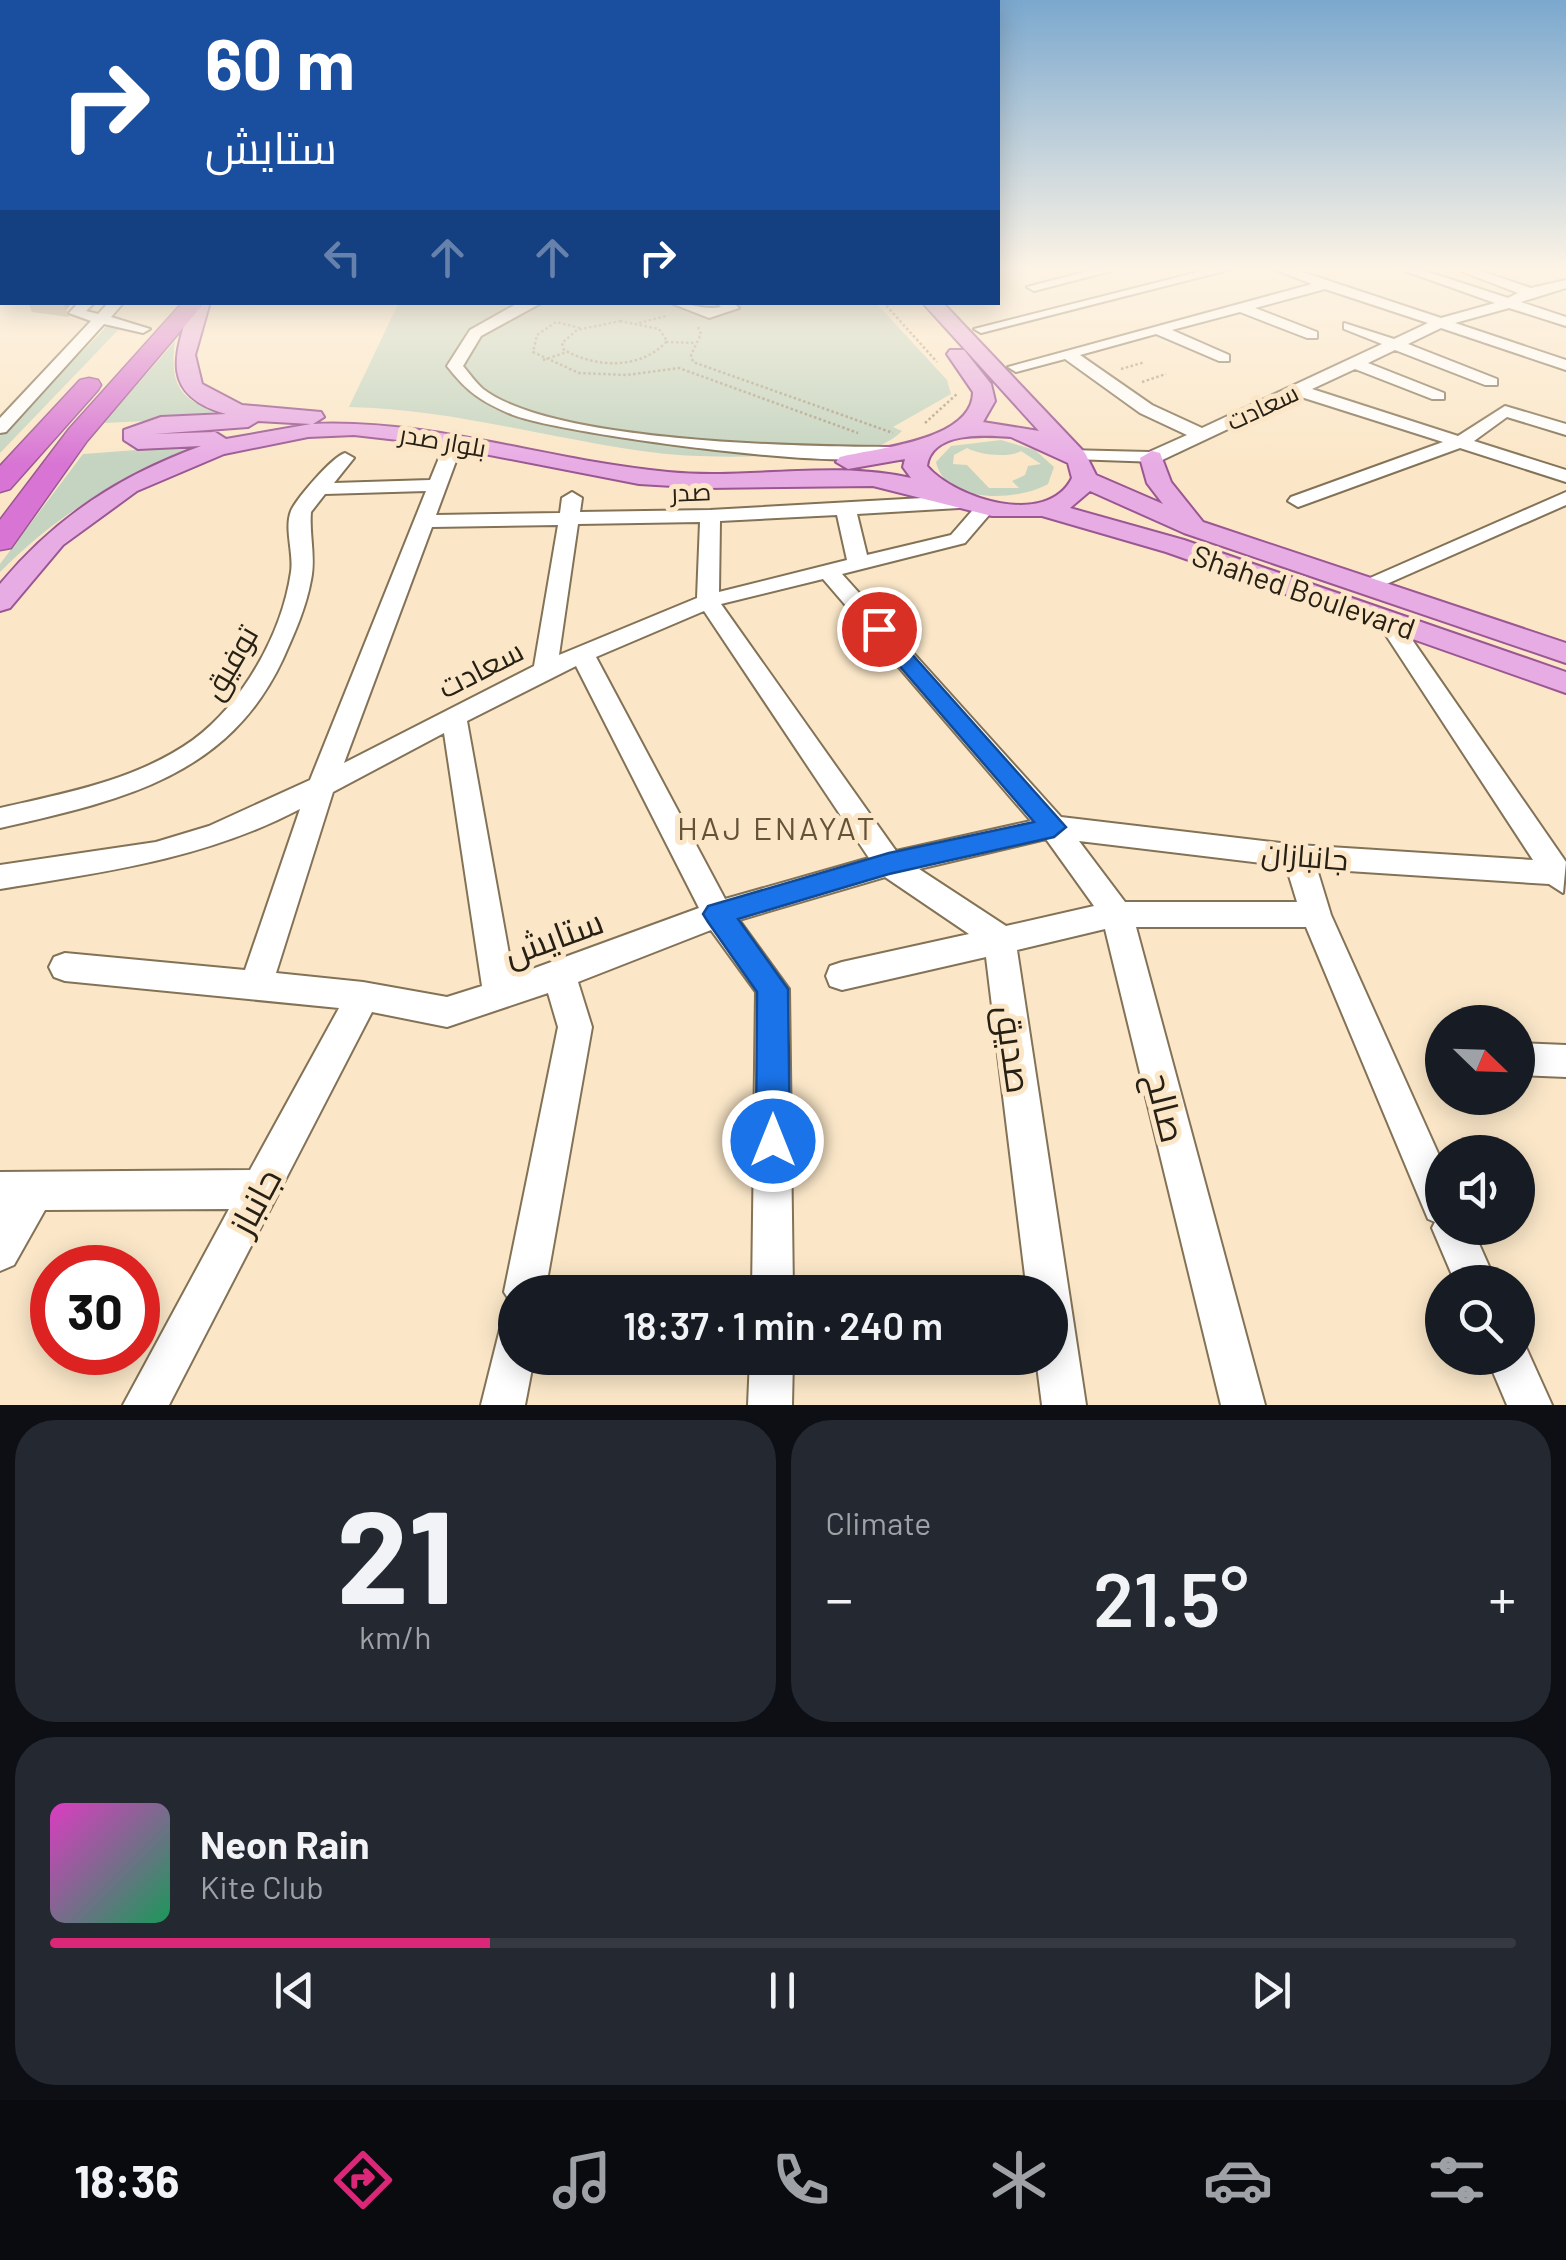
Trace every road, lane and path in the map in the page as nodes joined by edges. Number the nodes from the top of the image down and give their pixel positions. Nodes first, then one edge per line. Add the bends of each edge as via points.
1 (87, 333) edge
2 (140, 333) edge
3 (170, 333) edge
4 (191, 333) edge
5 (479, 333) edge
6 (541, 333) edge
7 (575, 333) edge
8 (661, 333) edge
9 (700, 333) edge
10 (910, 333) edge
11 (937, 333) edge
12 (958, 333) edge
13 (1147, 333) edge
14 (1163, 333) edge
15 (1306, 333) edge
16 (1368, 333) edge
17 (1420, 333) edge
18 (1469, 333) edge
19 (1312, 335) dead end
20 (666, 342) junction
21 (1398, 343) junction
22 (696, 344) junction
23 (567, 352) junction
24 (1067, 354) junction
25 (1224, 358) dead end
26 (543, 360) junction
27 (626, 361) junction
28 (1355, 363) junction
29 (1566, 364) edge
30 (1016, 367) dead end
31 (943, 370) dead end
32 (630, 375) junction
33 (1491, 382) dead end
34 (959, 388) dead end
35 (1298, 390) junction
36 (1438, 396) dead end
37 (3, 423) edge
38 (302, 425) junction
39 (1566, 430) edge
40 (962, 431) junction
41 (1202, 435) junction
42 (868, 437) dead end
43 (1460, 442) junction
44 (911, 444) junction
45 (450, 453) dead end
46 (344, 458) dead end
47 (1152, 458) junction
48 (1078, 467) junction
49 (1566, 476) edge
50 (0, 483) edge
51 (438, 485) junction
52 (316, 489) junction
53 (948, 497) junction
54 (1566, 498) edge
55 (1298, 501) dead end
56 (985, 508) junction
57 (1040, 508) junction
58 (570, 509) junction
59 (846, 510) junction
60 (710, 516) junction
61 (424, 521) junction
62 (1193, 526) junction
63 (0, 541) edge
64 (859, 566) junction
65 (829, 573) junction
66 (1365, 585) junction
67 (0, 602) edge
68 (708, 602) junction
69 (1386, 620) junction
70 (1566, 653) edge
71 (582, 654) junction
72 (545, 670) junction
73 (1566, 683) edge
74 (454, 718) junction
75 (321, 787) junction
76 (0, 818) edge
77 (1054, 827) junction
78 (1298, 856) junction
79 (889, 864) junction
80 (0, 877) edge
81 (1563, 878) edge
82 (718, 914) junction
83 (1117, 914) junction
84 (1316, 915) junction
85 (1000, 938) junction
86 (65, 967) dead end
87 (559, 975) junction
88 (842, 976) dead end
89 (256, 986) junction
90 (500, 994) junction
91 (363, 996) junction
92 (1535, 1060) edge
93 (1566, 1061) edge
94 (1425, 1166) edge
95 (260, 1189) junction
96 (17, 1191) edge
97 (0, 1250) edge
98 (528, 1275) edge
99 (773, 1275) edge
100 (1046, 1275) edge
101 (509, 1375) edge
102 (771, 1375) edge
103 (1060, 1375) edge
104 (1517, 1375) edge
105 (145, 1405) edge
106 (504, 1405) edge
107 (770, 1405) edge
108 (1064, 1405) edge
109 (1243, 1405) edge
110 (1530, 1405) edge

1 - 37 street
2 - 50 highway
3 - 63 highway via 78,435
4 - 38 main road, بلوار صدر via 186,355 191,383 214,403
5 - 44 street via 456,358 458,376 478,396 538,420 767,449
6 - 26 path via 533,352
7 - 23 path via 562,343
8 - 20 path
9 - 22 path
10 - 31 path
11 - 40 main road via 980,380 986,397
12 - 48 main road
13 - 24 street
14 - 25 street
15 - 19 street
16 - 21 street
17 - 21 street, سعادت
18 - 29 street
20 - 22 path
20 - 27 path via 654,354
21 - 28 street, سعادت
21 - 33 street
22 - 44 path via 694,362
23 - 26 path
23 - 27 path via 586,360
24 - 30 street
24 - 41 street via 1146,409
26 - 32 path via 579,373
27 - 32 path
28 - 35 street, سعادت
28 - 36 street
32 - 42 path via 679,368
34 - 44 path
35 - 41 street, سعادت
35 - 43 street
38 - 38 main road via 161,424 132,435 152,443
38 - 44 main road, بلوار صدر via 413,416 683,462 858,461
38 - 53 main road, بلوار صدر via 396,431 675,480 888,480
38 - 67 main road, بلوار صدر via 216,450 116,494 54,539
39 - 43 street via 1505,410
40 - 44 main road, بلوار صدر
40 - 48 main road, Shahed Boulevard via 1035,436
41 - 47 street, سعادت
43 - 49 street
43 - 55 street
44 - 53 main road via 915,468
45 - 51 street
46 - 52 street, توفیق
47 - 48 street
47 - 62 main road via 1159,483
48 - 57 main road via 1077,491
48 - 62 main road, Shahed Boulevard
51 - 52 street
51 - 61 street
52 - 76 street, توفیق via 300,511 303,570 294,606 264,679 236,720 151,776
53 - 56 main road, بلوار صدر
53 - 59 street, صدر
54 - 66 street
56 - 57 main road, Shahed Boulevard
56 - 64 street, سعادت via 958,539
57 - 69 main road, Shahed Boulevard via 1175,546
58 - 60 street, صدر
58 - 61 street, صدر
58 - 72 street
59 - 60 street, صدر
59 - 64 street
60 - 68 street
61 - 75 street
62 - 66 main road, Shahed Boulevard
64 - 65 street, سعادت
65 - 68 street, سعادت
65 - 77 street, صالح
66 - 70 main road, Shahed Boulevard
68 - 71 street, سعادت
68 - 79 street
69 - 73 main road, Shahed Boulevard
69 - 81 street
71 - 72 street, سعادت
71 - 82 street
72 - 74 street, سعادت
74 - 75 street, سعادت
74 - 90 street
75 - 80 street, سعادت via 218,834 156,853
75 - 89 street
77 - 78 street, جانبازان
77 - 79 street, ستایش
77 - 83 street, صالح
78 - 81 street, جانبازان
78 - 84 street
79 - 82 street, ستایش
79 - 85 street
82 - 87 street, ستایش
82 - 99 street via 772,989
83 - 84 street
83 - 85 street
83 - 109 street, صالح
84 - 94 street
85 - 88 street
85 - 100 street, صدیق
86 - 89 street, ستایش
87 - 90 street, ستایش
87 - 98 street via 575,1027
89 - 91 street, ستایش
90 - 91 street, ستایش via 447,1012
91 - 95 street, جانباز
92 - 93 street
95 - 96 street
95 - 105 street, جانباز
96 - 97 street
101 - 106 street
102 - 107 street
103 - 108 street
104 - 110 street

